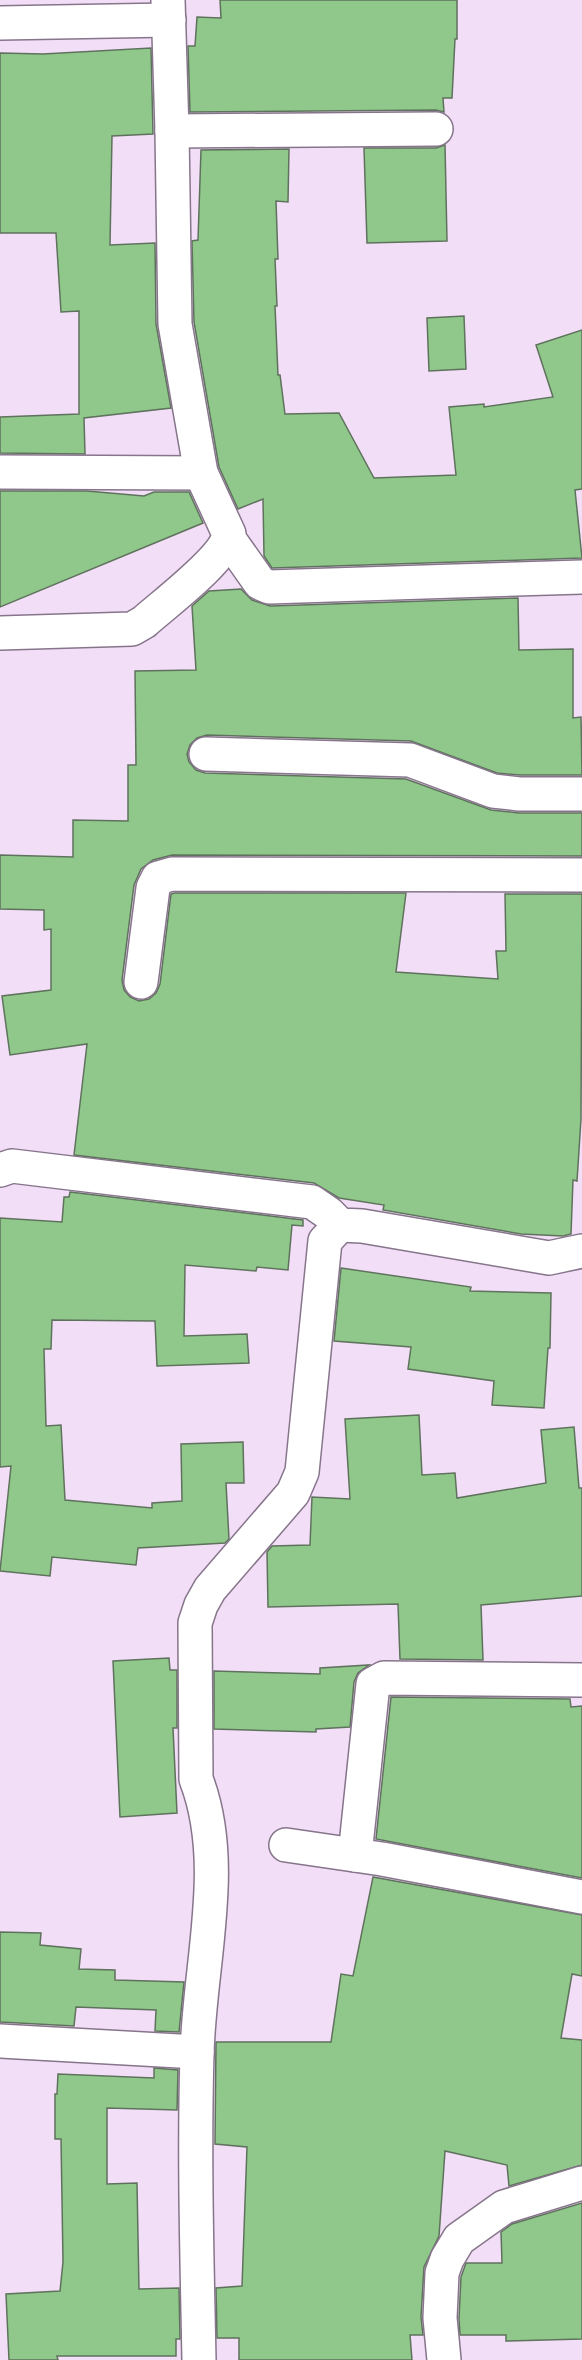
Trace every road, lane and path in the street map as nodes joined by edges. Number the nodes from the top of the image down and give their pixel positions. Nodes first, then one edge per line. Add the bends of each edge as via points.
1 (168, 10) edge
2 (0, 23) edge
3 (436, 129) dead end
4 (172, 131) junction
5 (0, 472) edge
6 (201, 473) junction
7 (229, 539) junction
8 (582, 577) edge
9 (0, 633) edge
10 (206, 754) dead end
11 (582, 794) edge
12 (582, 875) edge
13 (141, 982) dead end
14 (0, 1170) edge
15 (340, 1226) junction
16 (582, 1251) edge
17 (582, 1680) edge
18 (286, 1845) dead end
19 (355, 1855) junction
20 (582, 1897) edge
21 (0, 2041) edge
22 (197, 2052) junction
23 (582, 2183) edge
24 (199, 2360) edge
25 (444, 2360) edge

1 - 2 street
1 - 4 street
3 - 4 street
4 - 6 street via 175,324
5 - 6 street
6 - 7 street
7 - 8 street via 260,583 269,588
7 - 9 street via 220,554 132,629
10 - 11 street via 410,760 505,793
12 - 13 street via 172,874 158,878 153,888
14 - 15 street via 12,1166 312,1202
15 - 16 street via 362,1226 549,1258
15 - 22 street via 325,1240 298,1483 210,1589 195,1623 196,1779 209,1823 211,1858
17 - 19 street via 384,1678 373,1684
18 - 19 street
19 - 20 street
21 - 22 street
22 - 24 street
23 - 25 street via 504,2207 459,2239 442,2273 440,2318

